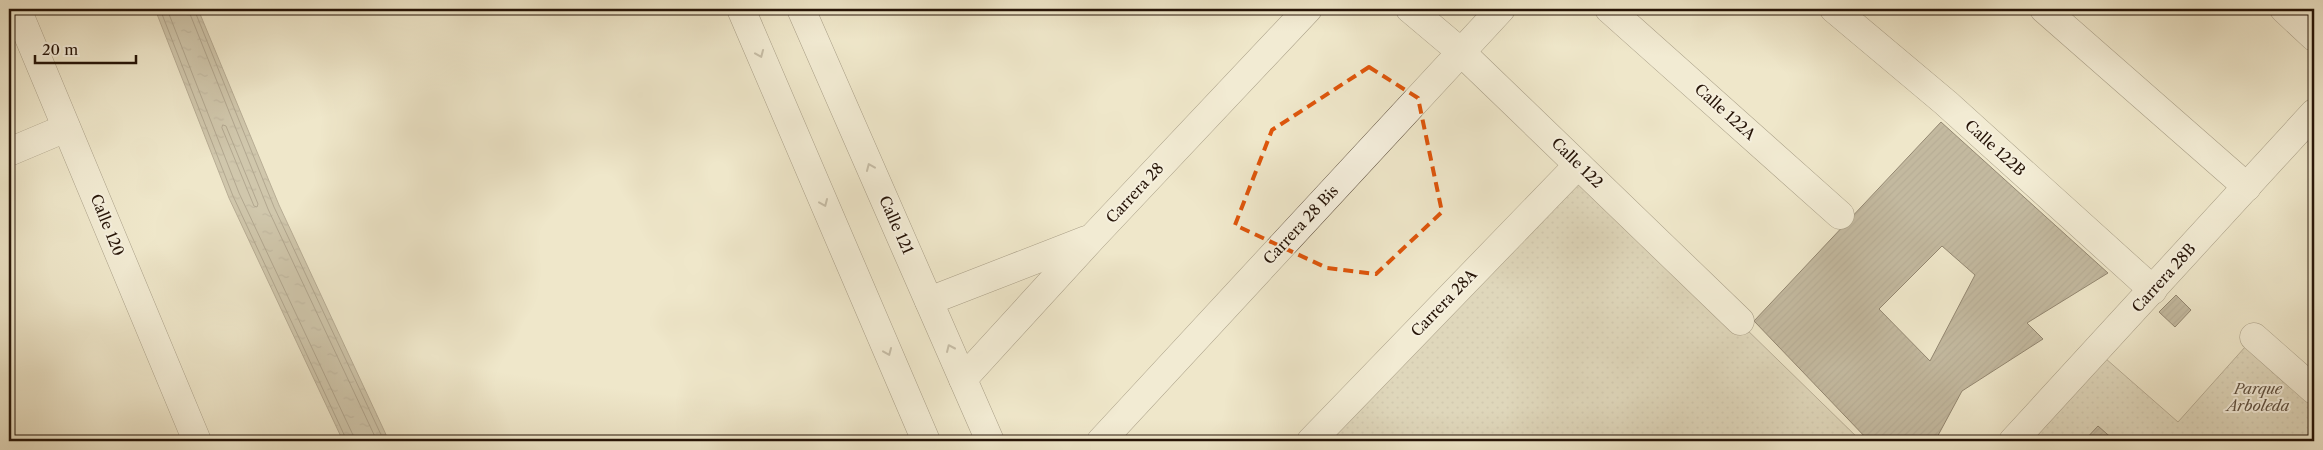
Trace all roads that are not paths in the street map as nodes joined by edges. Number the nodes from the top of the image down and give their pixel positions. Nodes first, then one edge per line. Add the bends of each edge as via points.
1 (17, 9) edge
2 (741, 9) edge
3 (802, 9) edge
4 (1308, 9) edge
5 (1410, 9) edge
6 (1501, 9) edge
7 (1609, 9) edge
8 (1834, 9) edge
9 (2044, 9) edge
10 (2284, 9) edge
11 (2314, 37) edge
12 (1461, 52) junction
13 (2314, 113) edge
14 (66, 128) junction
15 (9, 152) edge
16 (1578, 165) junction
17 (2247, 187) junction
18 (1840, 214) dead end
19 (1092, 238) junction
20 (2153, 290) junction
21 (929, 301) junction
22 (1740, 321) dead end
23 (2254, 337) dead end
24 (963, 379) junction
25 (2314, 390) edge
26 (197, 441) edge
27 (926, 441) edge
28 (990, 441) edge
29 (1100, 441) edge
30 (1311, 441) edge
31 (2013, 441) edge

1 - 14 street, Calle 120
2 -> 27 street
21 -> 3 street, Calle 121
4 - 19 street, Carrera 28
5 - 12 street, Calle 122
6 - 12 street, Carrera 28 Bis
7 - 18 street, Calle 122A
8 - 20 street, Calle 122B via 1946,103
9 - 17 street
10 - 11 street
12 - 16 street, Calle 122
12 - 29 street, Carrera 28 Bis
13 - 17 street, Carrera 28B
14 - 15 street
14 - 26 street, Calle 120
16 - 22 street, Calle 122
16 - 30 street, Carrera 28A
17 - 20 street, Carrera 28B
19 - 21 street
19 - 24 street, Carrera 28
20 - 31 street, Carrera 28B
24 -> 21 street, Calle 121
23 - 25 street
24 - 28 street, Calle 121

